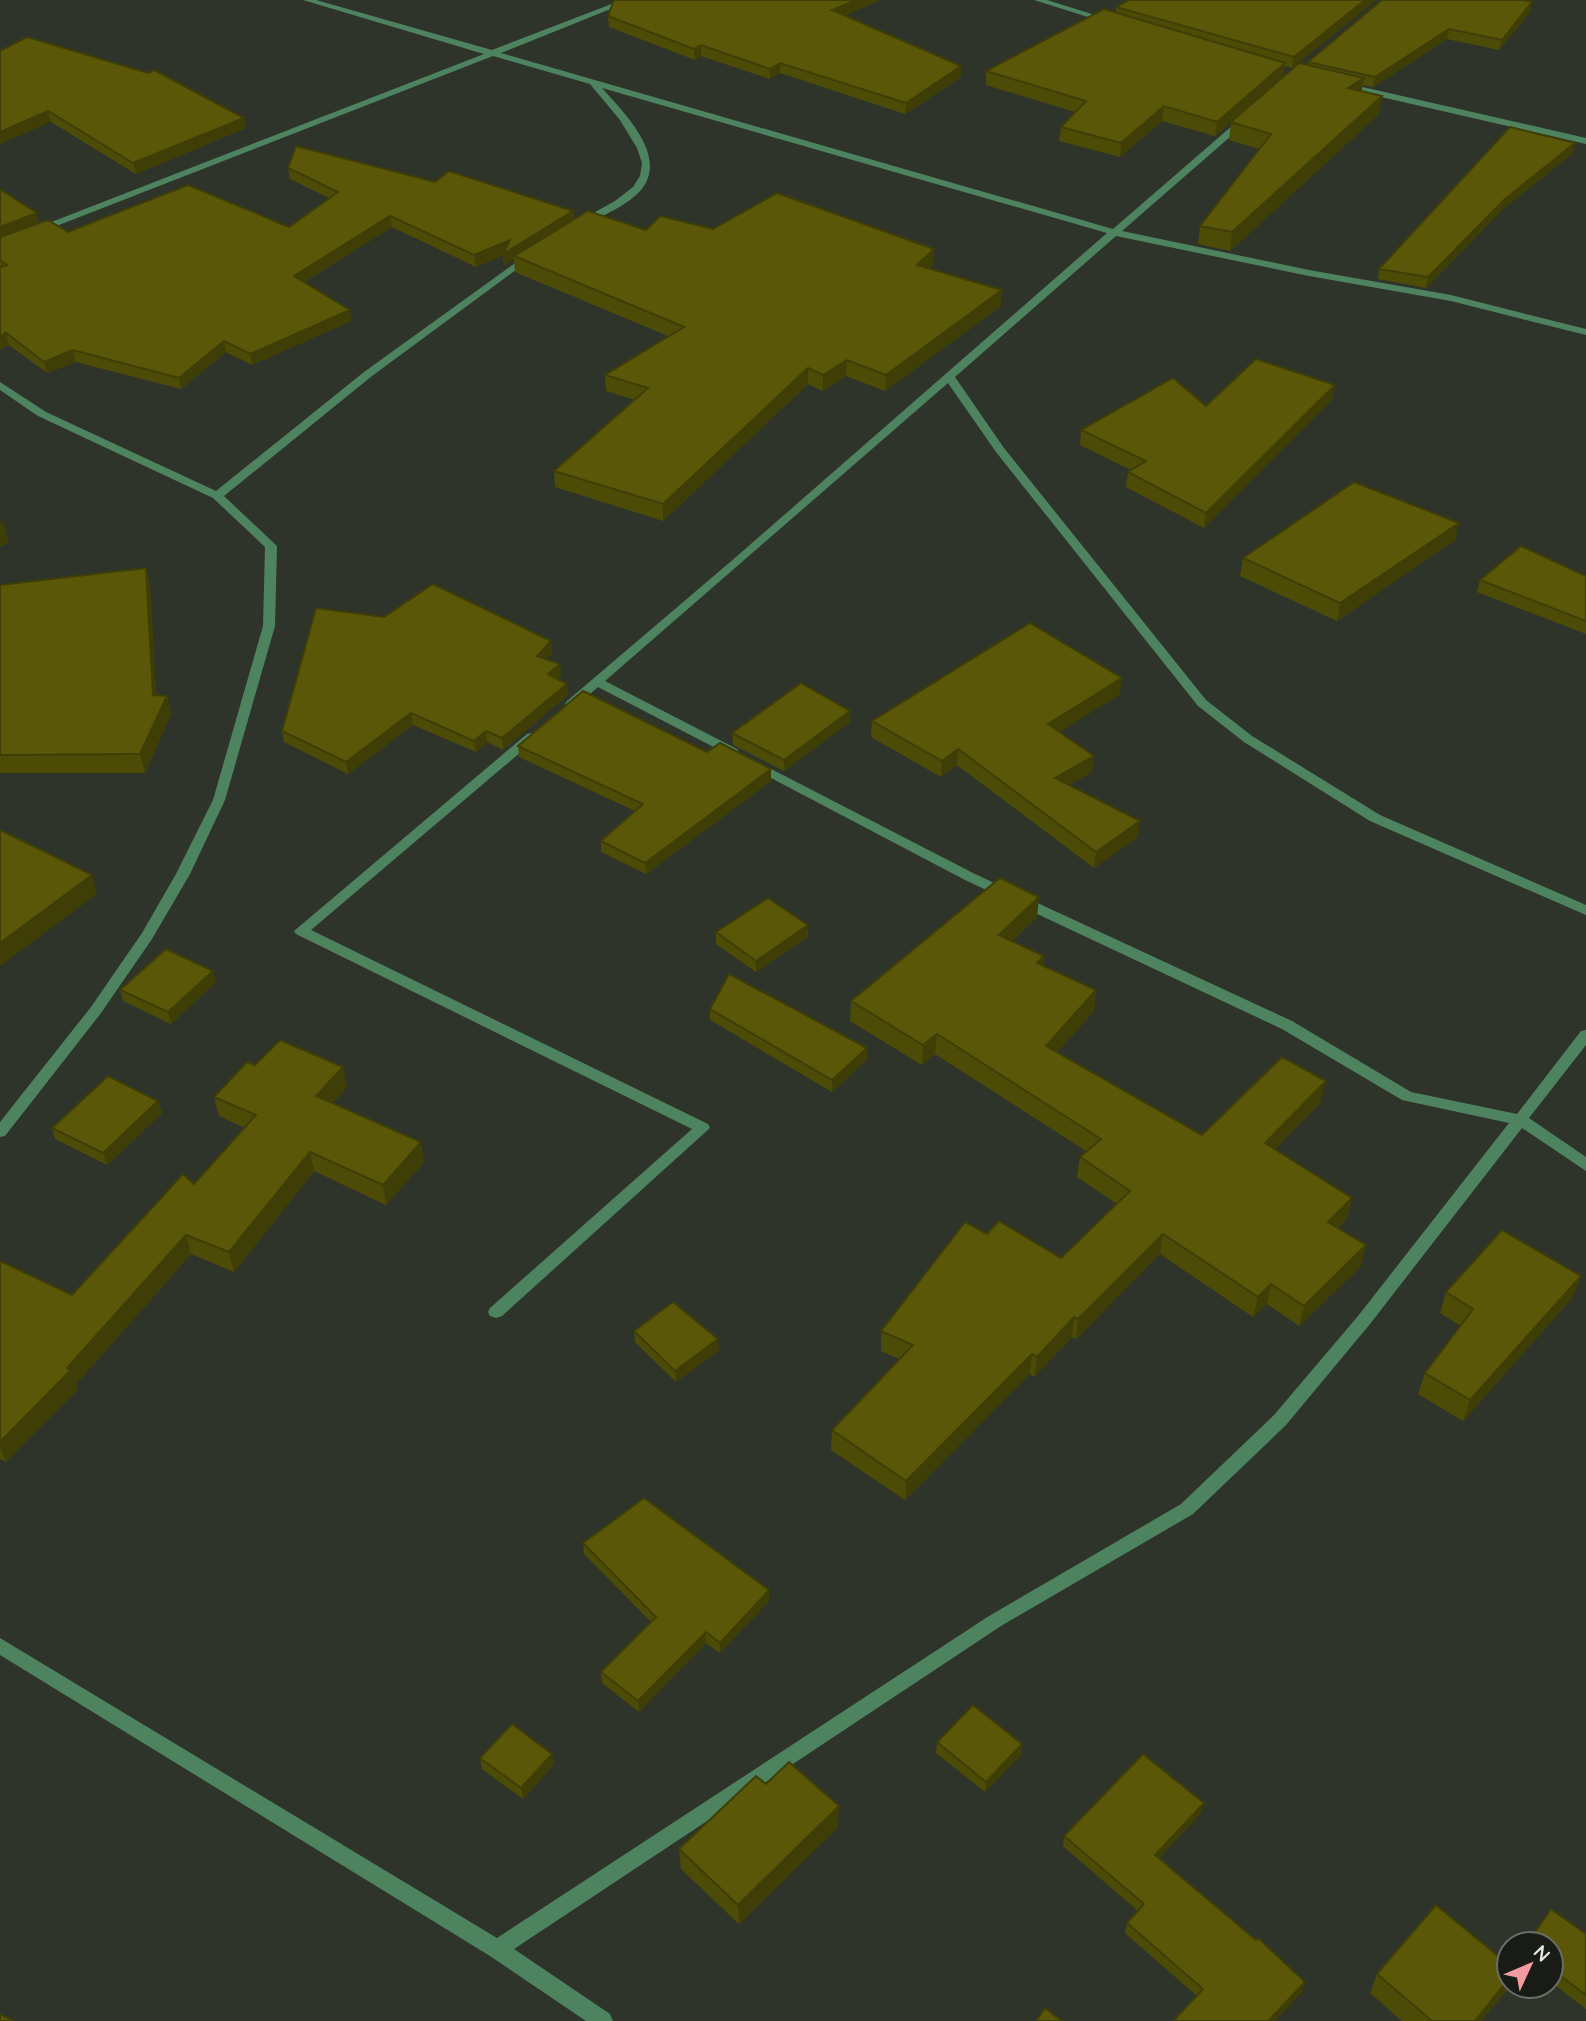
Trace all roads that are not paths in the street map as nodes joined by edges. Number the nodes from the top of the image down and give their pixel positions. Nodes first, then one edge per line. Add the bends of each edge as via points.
1 (308, 0) edge
2 (629, 0) edge
3 (1038, 0) edge
4 (1120, 24) edge
5 (491, 52) junction
6 (592, 81) junction
7 (1336, 84) edge
8 (1256, 110) edge
9 (1586, 141) edge
10 (572, 229) edge
11 (1113, 232) junction
12 (0, 245) edge
13 (541, 249) edge
14 (1586, 331) edge
15 (950, 378) junction
16 (0, 385) edge
17 (217, 496) junction
18 (597, 682) junction
19 (1586, 910) edge
20 (1586, 1035) edge
21 (1521, 1120) junction
22 (0, 1132) edge
23 (1586, 1165) edge
24 (496, 1312) dead end
25 (0, 1646) edge
26 (497, 1949) junction
27 (603, 2021) edge

1 - 5 street
2 - 5 street
3 - 4 street
5 - 6 street
5 - 12 street
6 - 10 street via 643,147 646,177 637,190
6 - 11 street
7 - 9 street
8 - 11 street
11 - 14 street via 1451,298
11 - 15 street
13 - 17 street via 368,374
15 - 18 street
15 - 19 street via 1000,450 1202,703 1248,739 1374,818
16 - 17 street via 42,414
17 - 22 street via 271,546 268,626 219,800 184,874 147,936 96,1010
18 - 21 street via 970,877 1287,1025 1407,1096
18 - 24 street via 302,930 703,1128
20 - 21 street
21 - 23 street
21 - 26 street via 1280,1420 1188,1509 995,1621
25 - 26 street
26 - 27 street

